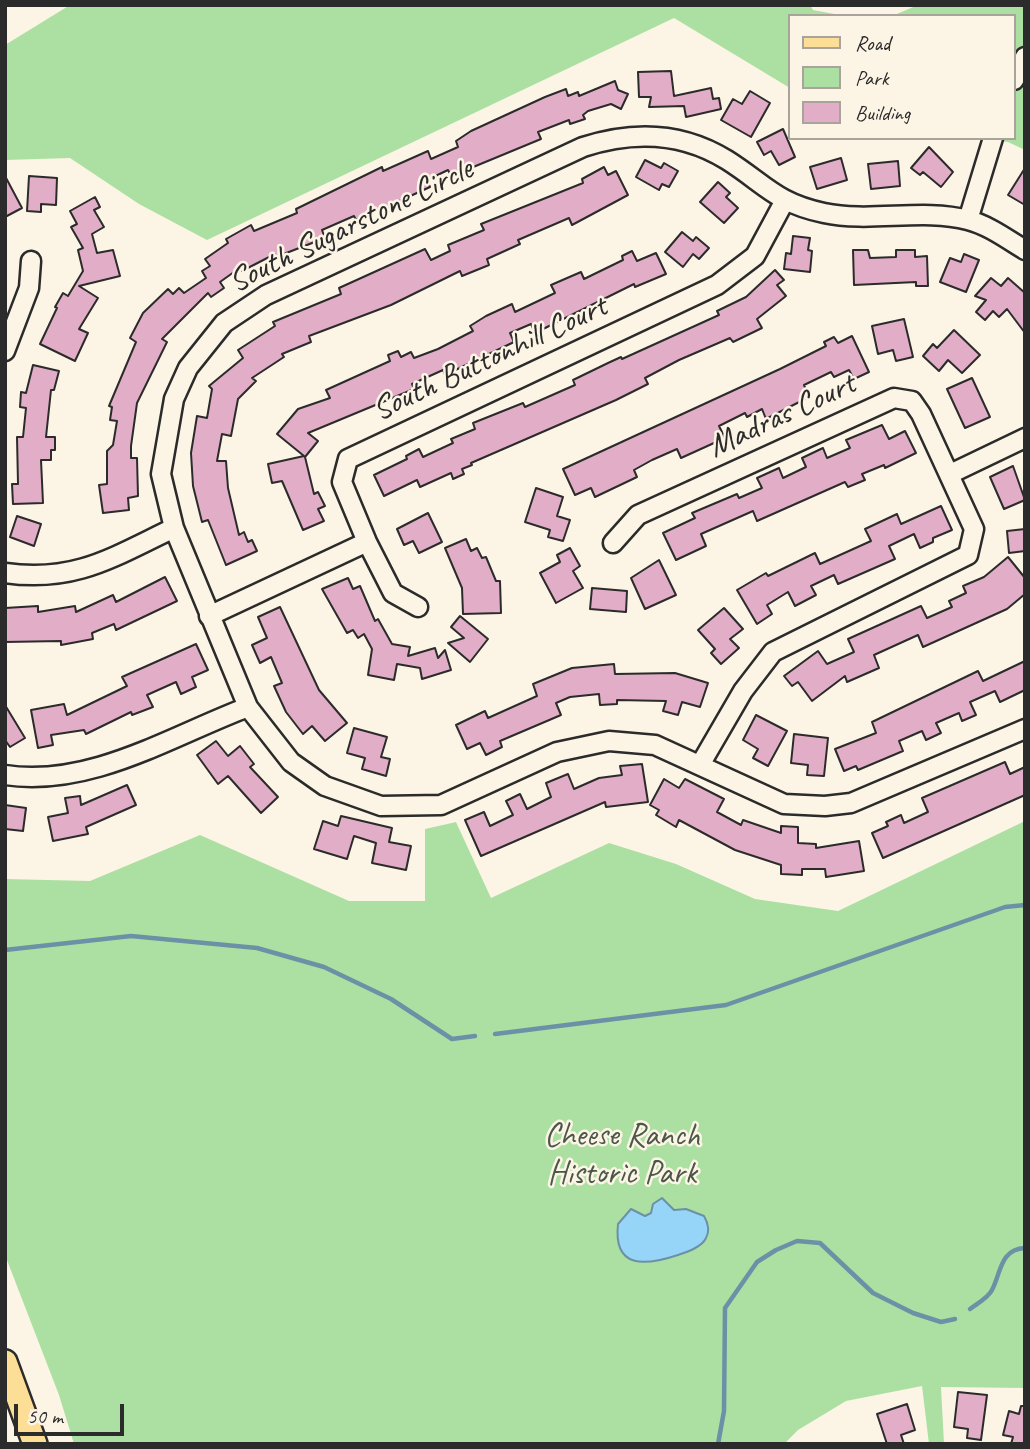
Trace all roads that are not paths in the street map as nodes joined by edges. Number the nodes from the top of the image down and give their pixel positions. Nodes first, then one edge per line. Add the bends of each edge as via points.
1 (1025, 57) edge
2 (1016, 75) edge
3 (992, 140) edge
4 (785, 202) junction
5 (968, 220) junction
6 (1025, 250) edge
7 (31, 261) dead end
8 (5, 351) edge
9 (1025, 438) edge
10 (950, 474) junction
11 (174, 528) junction
12 (367, 542) junction
13 (613, 542) dead end
14 (5, 573) edge
15 (418, 607) dead end
16 (209, 616) junction
17 (248, 707) junction
18 (1025, 729) edge
19 (700, 765) junction
20 (5, 775) edge
21 (5, 1362) edge
22 (35, 1444) edge

1 - 2 street
3 - 5 street
4 - 5 street, South Sugarstone Circle via 826,214
4 - 11 street, South Sugarstone Circle via 704,148 632,135 583,148 266,295 224,323 207,341 174,399 161,474
4 - 12 street, South Buttonhill Court via 755,256 717,285 348,459 342,482
5 - 6 street, South Sugarstone Circle
7 - 8 street via 29,288
9 - 10 street
10 - 13 street, Madras Court via 912,401 894,397 638,515
10 - 19 street, Madras Court via 974,529 968,555 773,652 743,691
11 - 14 street via 76,572 53,577
11 - 16 street, South Sugarstone Circle
12 - 15 street, South Buttonhill Court via 393,593
12 - 16 street
16 - 17 street, South Sugarstone Circle
17 - 19 street, South Sugarstone Circle via 291,762 325,786 381,806 441,805 557,752 609,741 655,745
17 - 20 street via 90,771 36,780
18 - 19 street, South Sugarstone Circle via 862,799 825,807 784,804
21 - 22 main road

